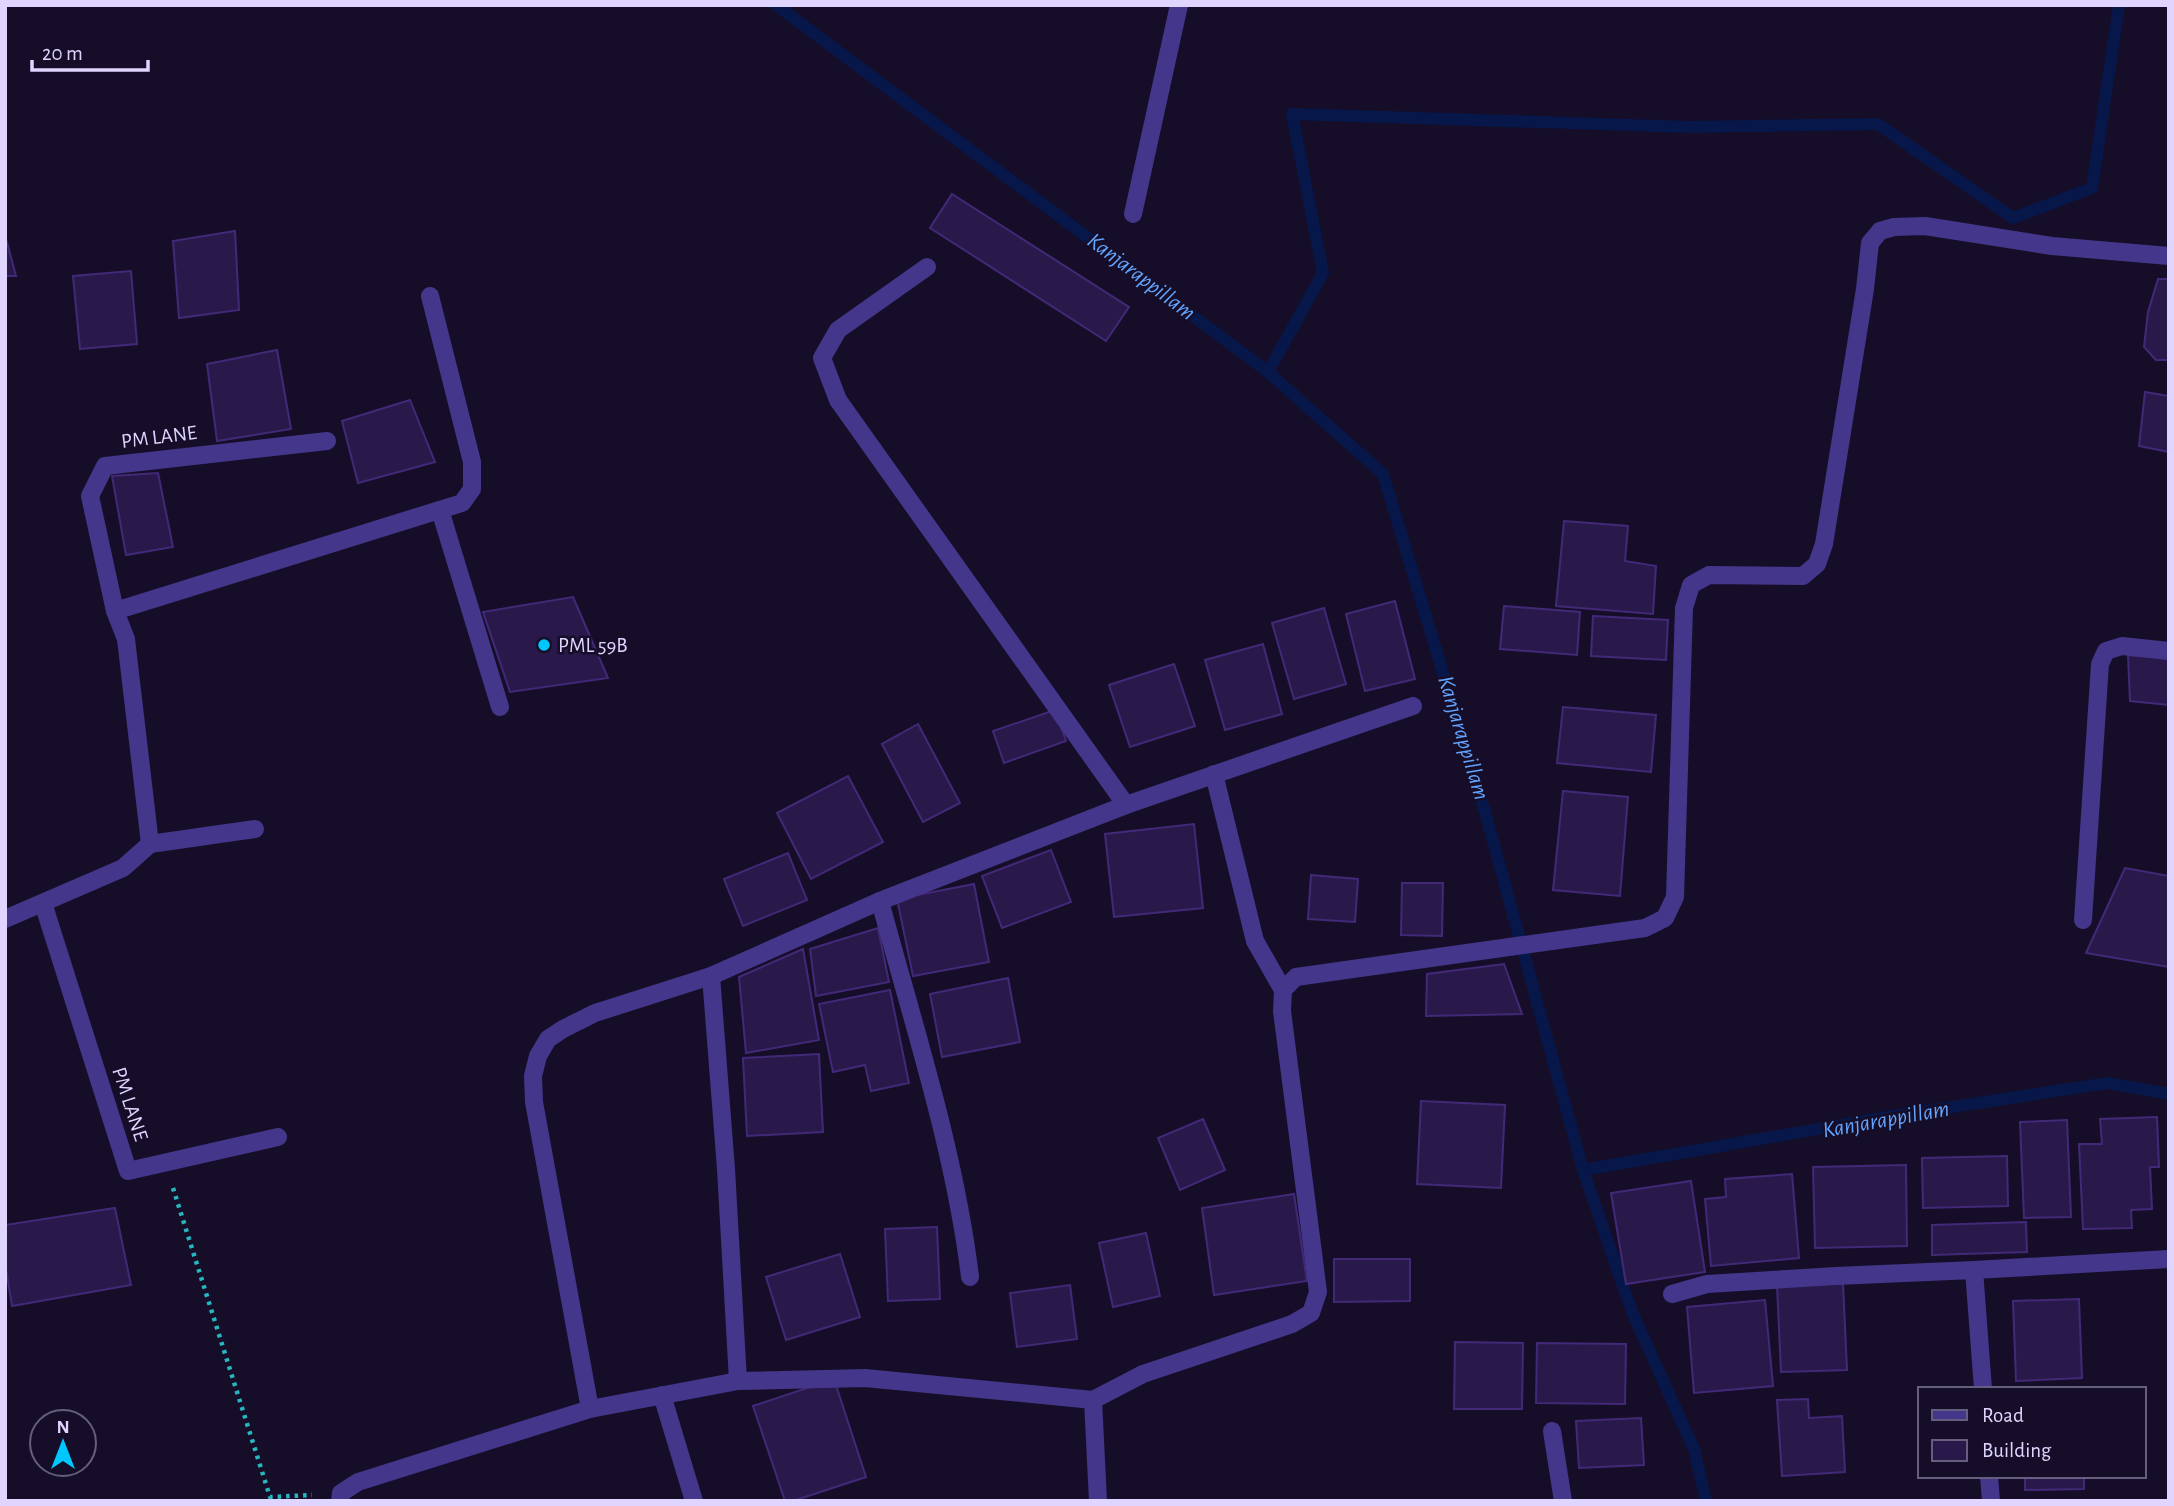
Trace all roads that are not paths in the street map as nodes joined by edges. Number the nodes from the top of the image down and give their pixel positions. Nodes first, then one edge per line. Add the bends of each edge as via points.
1 (1179, 5) edge
2 (1133, 214) dead end
3 (2169, 256) edge
4 (927, 268) dead end
5 (430, 296) dead end
6 (327, 440) dead end
7 (440, 510) junction
8 (116, 611) junction
9 (2169, 652) edge
10 (1413, 706) dead end
11 (500, 707) dead end
12 (1214, 774) junction
13 (1126, 804) junction
14 (255, 829) dead end
15 (150, 844) junction
16 (880, 901) junction
17 (43, 903) junction
18 (5, 919) edge
19 (2083, 920) dead end
20 (711, 976) junction
21 (1283, 990) junction
22 (278, 1137) dead end
23 (2169, 1259) edge
24 (1974, 1270) junction
25 (970, 1278) dead end
26 (1672, 1294) dead end
27 (738, 1381) junction
28 (1983, 1387) edge
29 (662, 1395) junction
30 (1093, 1401) junction
31 (590, 1409) junction
32 (1552, 1431) dead end
33 (1989, 1478) edge
34 (340, 1497) edge
35 (695, 1501) edge
36 (1098, 1501) edge
37 (1563, 1501) edge
38 (1991, 1501) edge

1 - 2 street
3 - 21 street via 2052,246 1925,226 1880,231 1870,243 1824,544 1817,564 1803,576 1709,575 1691,585 1684,608 1675,897 1665,918 1645,928 1296,977
4 - 13 street via 838,330 822,358 838,400
5 - 7 street via 472,462 472,489 462,503
6 - 8 street, PM LANE via 105,466 90,496
7 - 8 street
7 - 11 street
8 - 15 street, PM LANE via 126,639
9 - 19 street via 2122,646 2106,651 2100,664
10 - 12 street
12 - 13 street
12 - 21 street via 1255,941
13 - 16 street
14 - 15 street
15 - 17 street via 123,868
16 - 20 street
16 - 25 street via 939,1119
17 - 18 street
17 - 22 street, PM LANE via 128,1171
20 - 27 street
20 - 31 street via 595,1013 548,1039 538,1056 534,1102
21 - 30 street via 1282,1012 1318,1292 1311,1313 1292,1324 1143,1374
23 - 24 street
24 - 26 street via 1707,1284
24 - 28 street
27 - 29 street
27 - 30 street via 865,1378
29 - 31 street
29 - 35 street
30 - 36 street
31 - 34 street via 358,1482
32 - 37 street
33 - 38 street

